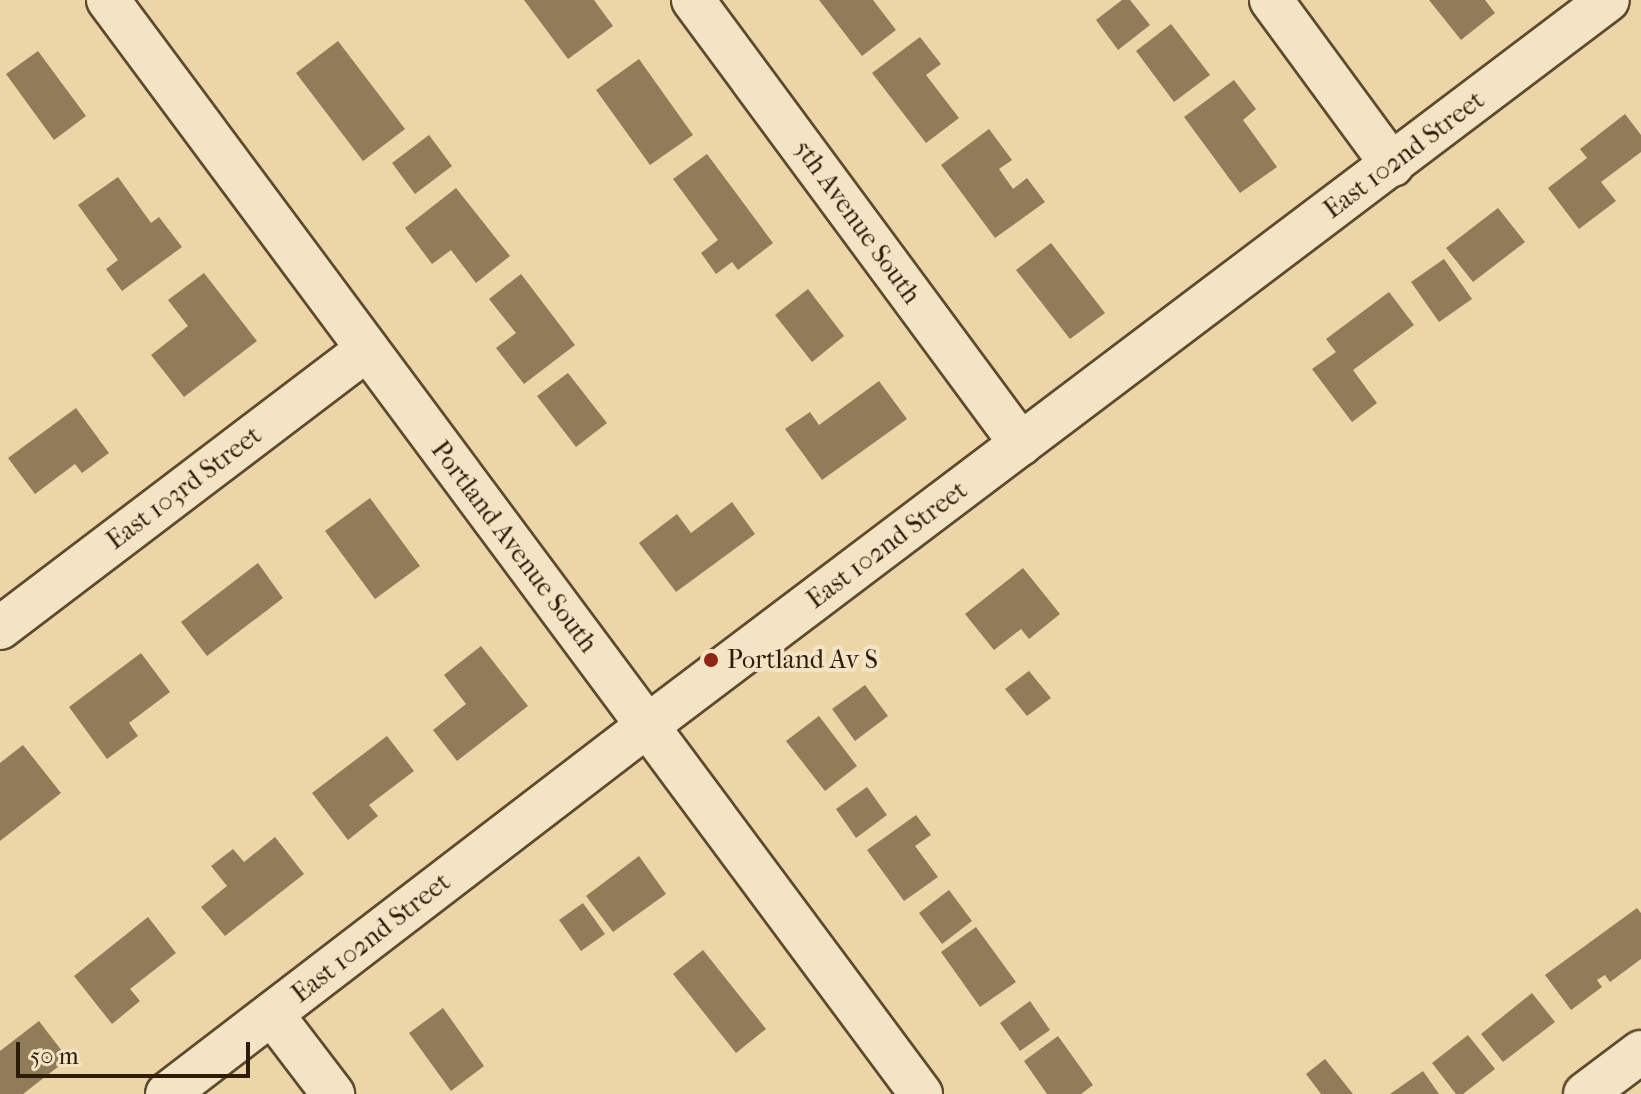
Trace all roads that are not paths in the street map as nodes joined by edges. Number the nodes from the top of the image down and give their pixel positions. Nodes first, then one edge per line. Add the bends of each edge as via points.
1 (108, 0) edge
2 (693, 0) edge
3 (1271, 0) edge
4 (1608, 0) edge
5 (1392, 165) junction
6 (367, 349) junction
7 (1021, 444) junction
8 (0, 628) edge
9 (647, 726) junction
10 (272, 1014) junction
11 (1641, 1052) edge
12 (167, 1094) edge
13 (333, 1094) edge
14 (921, 1094) edge
15 (1585, 1094) edge

1 - 6 street, Portland Avenue South
2 - 7 street, 5th Avenue South
3 - 5 street
4 - 5 street, East 102nd Street
5 - 7 street, East 102nd Street
6 - 8 street, East 103rd Street
6 - 9 street, Portland Avenue South
7 - 9 street, East 102nd Street
9 - 10 street, East 102nd Street
9 - 14 street, Portland Avenue South
10 - 12 street, East 102nd Street
10 - 13 street
11 - 15 street

